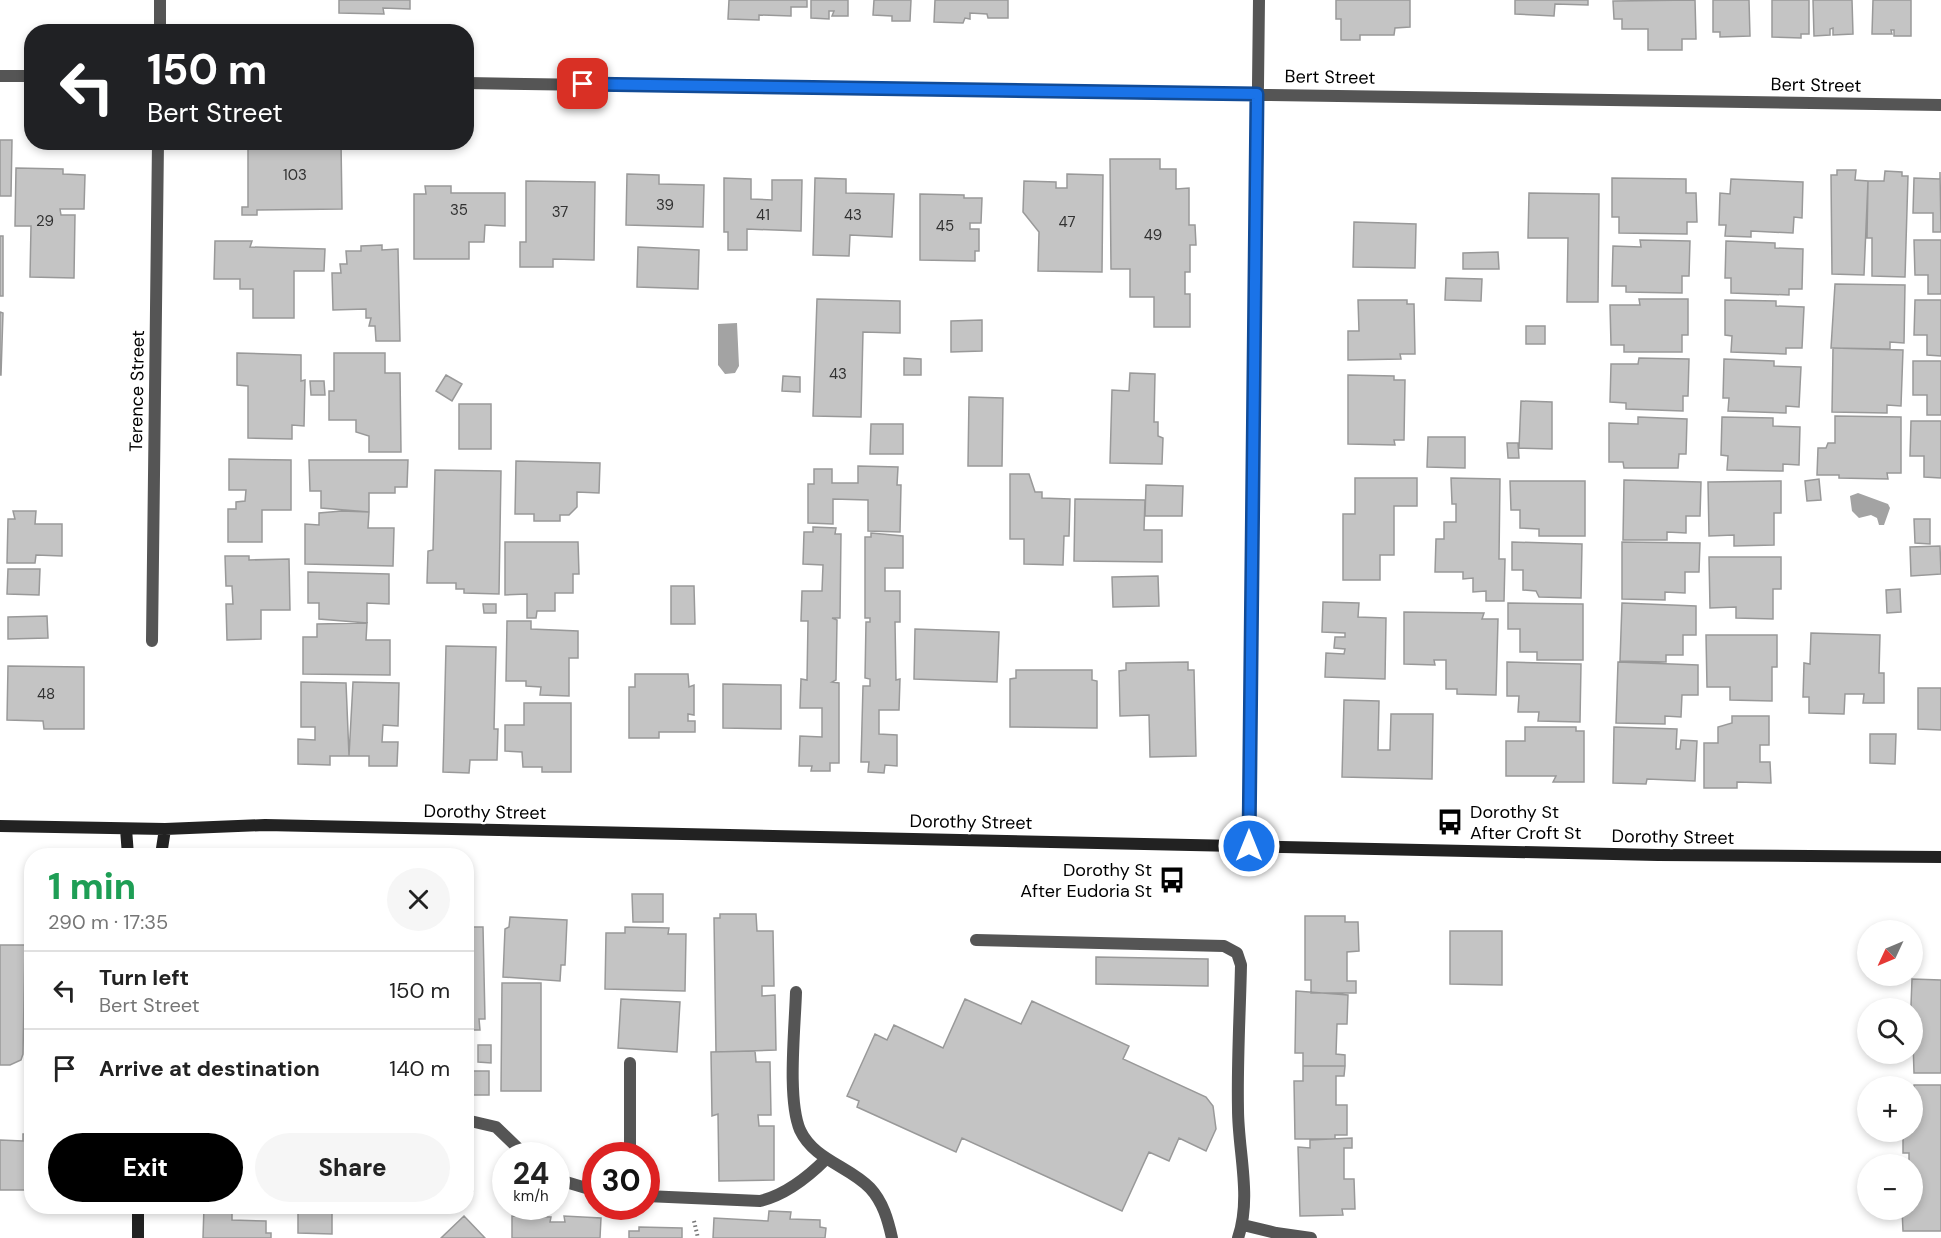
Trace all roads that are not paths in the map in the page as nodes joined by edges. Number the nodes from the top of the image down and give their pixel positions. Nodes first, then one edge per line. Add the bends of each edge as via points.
1 (160, 0) edge
2 (1259, 0) edge
3 (160, 24) edge
4 (0, 76) edge
5 (24, 76) edge
6 (474, 82) edge
7 (1257, 94) junction
8 (1941, 105) edge
9 (158, 150) edge
10 (152, 641) dead end
11 (0, 826) edge
12 (126, 829) junction
13 (165, 829) junction
14 (1249, 846) junction
15 (127, 848) edge
16 (162, 848) edge
17 (1941, 857) edge
18 (976, 940) dead end
19 (796, 992) dead end
20 (630, 1063) dead end
21 (474, 1122) edge
22 (512, 1142) edge
23 (630, 1142) edge
24 (826, 1159) junction
25 (660, 1197) edge
26 (138, 1214) edge
27 (1243, 1225) junction
28 (138, 1238) edge
29 (892, 1238) edge
30 (1238, 1238) edge
31 (1311, 1238) edge

1 - 3 street
2 - 7 street
4 - 5 street
6 - 7 street, Bert Street
7 - 8 street, Bert Street
7 - 14 street
9 - 10 street, Terence Street
11 - 12 main road, Dorothy Street
12 - 13 main road, Dorothy Street
12 - 15 main road
13 - 14 main road, Dorothy Street via 266,825
13 - 16 main road
14 - 17 main road, Dorothy Street
18 - 27 street via 1224,946 1237,953 1241,965 1238,1108 1245,1197
19 - 24 street via 794,1109 806,1141
20 - 23 street
21 - 22 street via 496,1127
24 - 25 street via 803,1179 773,1198 760,1201
24 - 29 street via 870,1188 887,1215
26 - 28 main road
27 - 30 street
27 - 31 street

